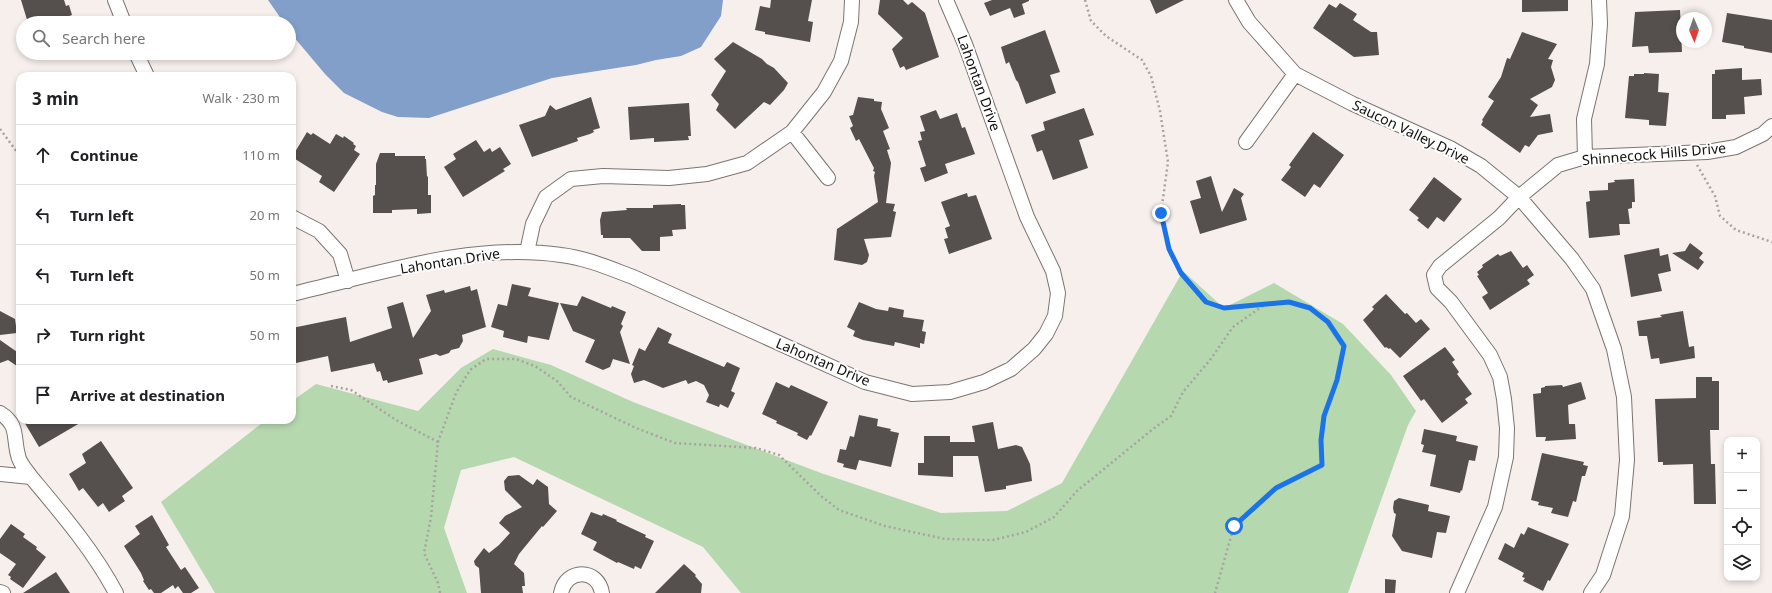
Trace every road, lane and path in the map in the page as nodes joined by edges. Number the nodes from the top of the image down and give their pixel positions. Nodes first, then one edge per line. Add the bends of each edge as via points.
1 (115, 0) edge
2 (852, 0) edge
3 (946, 0) edge
4 (1084, 0) edge
5 (1236, 0) edge
6 (1599, 0) edge
7 (121, 16) edge
8 (139, 60) edge
9 (145, 72) edge
10 (1295, 74) junction
11 (1772, 126) edge
12 (0, 129) edge
13 (792, 132) junction
14 (1246, 142) dead end
15 (16, 151) edge
16 (1696, 152) junction
17 (1585, 158) junction
18 (828, 178) dead end
19 (1519, 197) junction
20 (296, 218) edge
21 (1772, 242) edge
22 (527, 252) junction
23 (348, 281) junction
24 (296, 293) edge
25 (1267, 303) junction
26 (331, 386) dead end
27 (0, 413) edge
28 (438, 442) junction
29 (0, 474) edge
30 (31, 477) junction
31 (0, 592) edge
32 (3, 593) edge
33 (116, 593) edge
34 (440, 593) edge
35 (561, 593) edge
36 (602, 593) edge
37 (1215, 593) edge
38 (1457, 593) edge
39 (1591, 593) edge

1 - 7 street
2 - 13 street via 851,22 841,60 824,92
3 - 22 street, Lahontan Drive via 965,44 1027,217 1053,271 1058,293 1055,316 1046,334 1034,349 1011,369 984,382 950,392 912,394 865,382 599,263 561,255
4 - 25 path via 1091,21 1106,36 1142,60 1151,76 1160,111 1168,162 1161,213 1169,249 1181,273 1206,302 1224,308
5 - 10 street, Saucon Valley Drive via 1250,22
6 - 17 street via 1597,64 1584,119
8 - 9 street
10 - 14 street
10 - 19 street, Saucon Valley Drive via 1353,104 1450,148 1481,166
11 - 16 street, Shinnecock Hills Drive via 1763,134 1736,147
12 - 15 path
13 - 18 street
13 - 22 street via 747,163 707,174 669,178 603,176 571,179 546,197 533,224
16 - 17 street, Shinnecock Hills Drive
16 - 21 path via 1697,164 1715,196 1720,216 1736,230
17 - 19 street, Shinnecock Hills Drive via 1558,165
19 - 38 street, Shinnecock Hills Drive via 1499,218 1440,266 1434,275 1437,288 1451,302 1490,356 1500,377 1504,399 1506,457 1495,507
19 - 39 street, Saucon Valley Drive via 1572,259 1593,289 1614,350 1623,392 1627,460 1622,516 1603,575
20 - 23 street via 319,231 340,254
22 - 23 street, Lahontan Drive via 486,252 425,262
23 - 24 street, Lahontan Drive
25 - 28 path via 1233,327 1184,392 1171,416 1077,491 1054,517 1026,532 993,540 945,539 885,526 839,510 779,455 756,448 675,443 636,428 571,397 557,381 516,359 486,360 470,370 456,393
25 - 37 path via 1289,302 1310,308 1328,322 1344,346 1337,380 1324,416 1321,440 1322,465 1276,488 1234,526
26 - 28 path via 350,390 396,420
27 - 30 street via 8,418 15,432 18,456
28 - 34 path via 431,517 424,553
29 - 30 street
30 - 33 street via 71,525 106,574
31 - 32 street
35 - 36 street via 570,577 582,574 594,578

